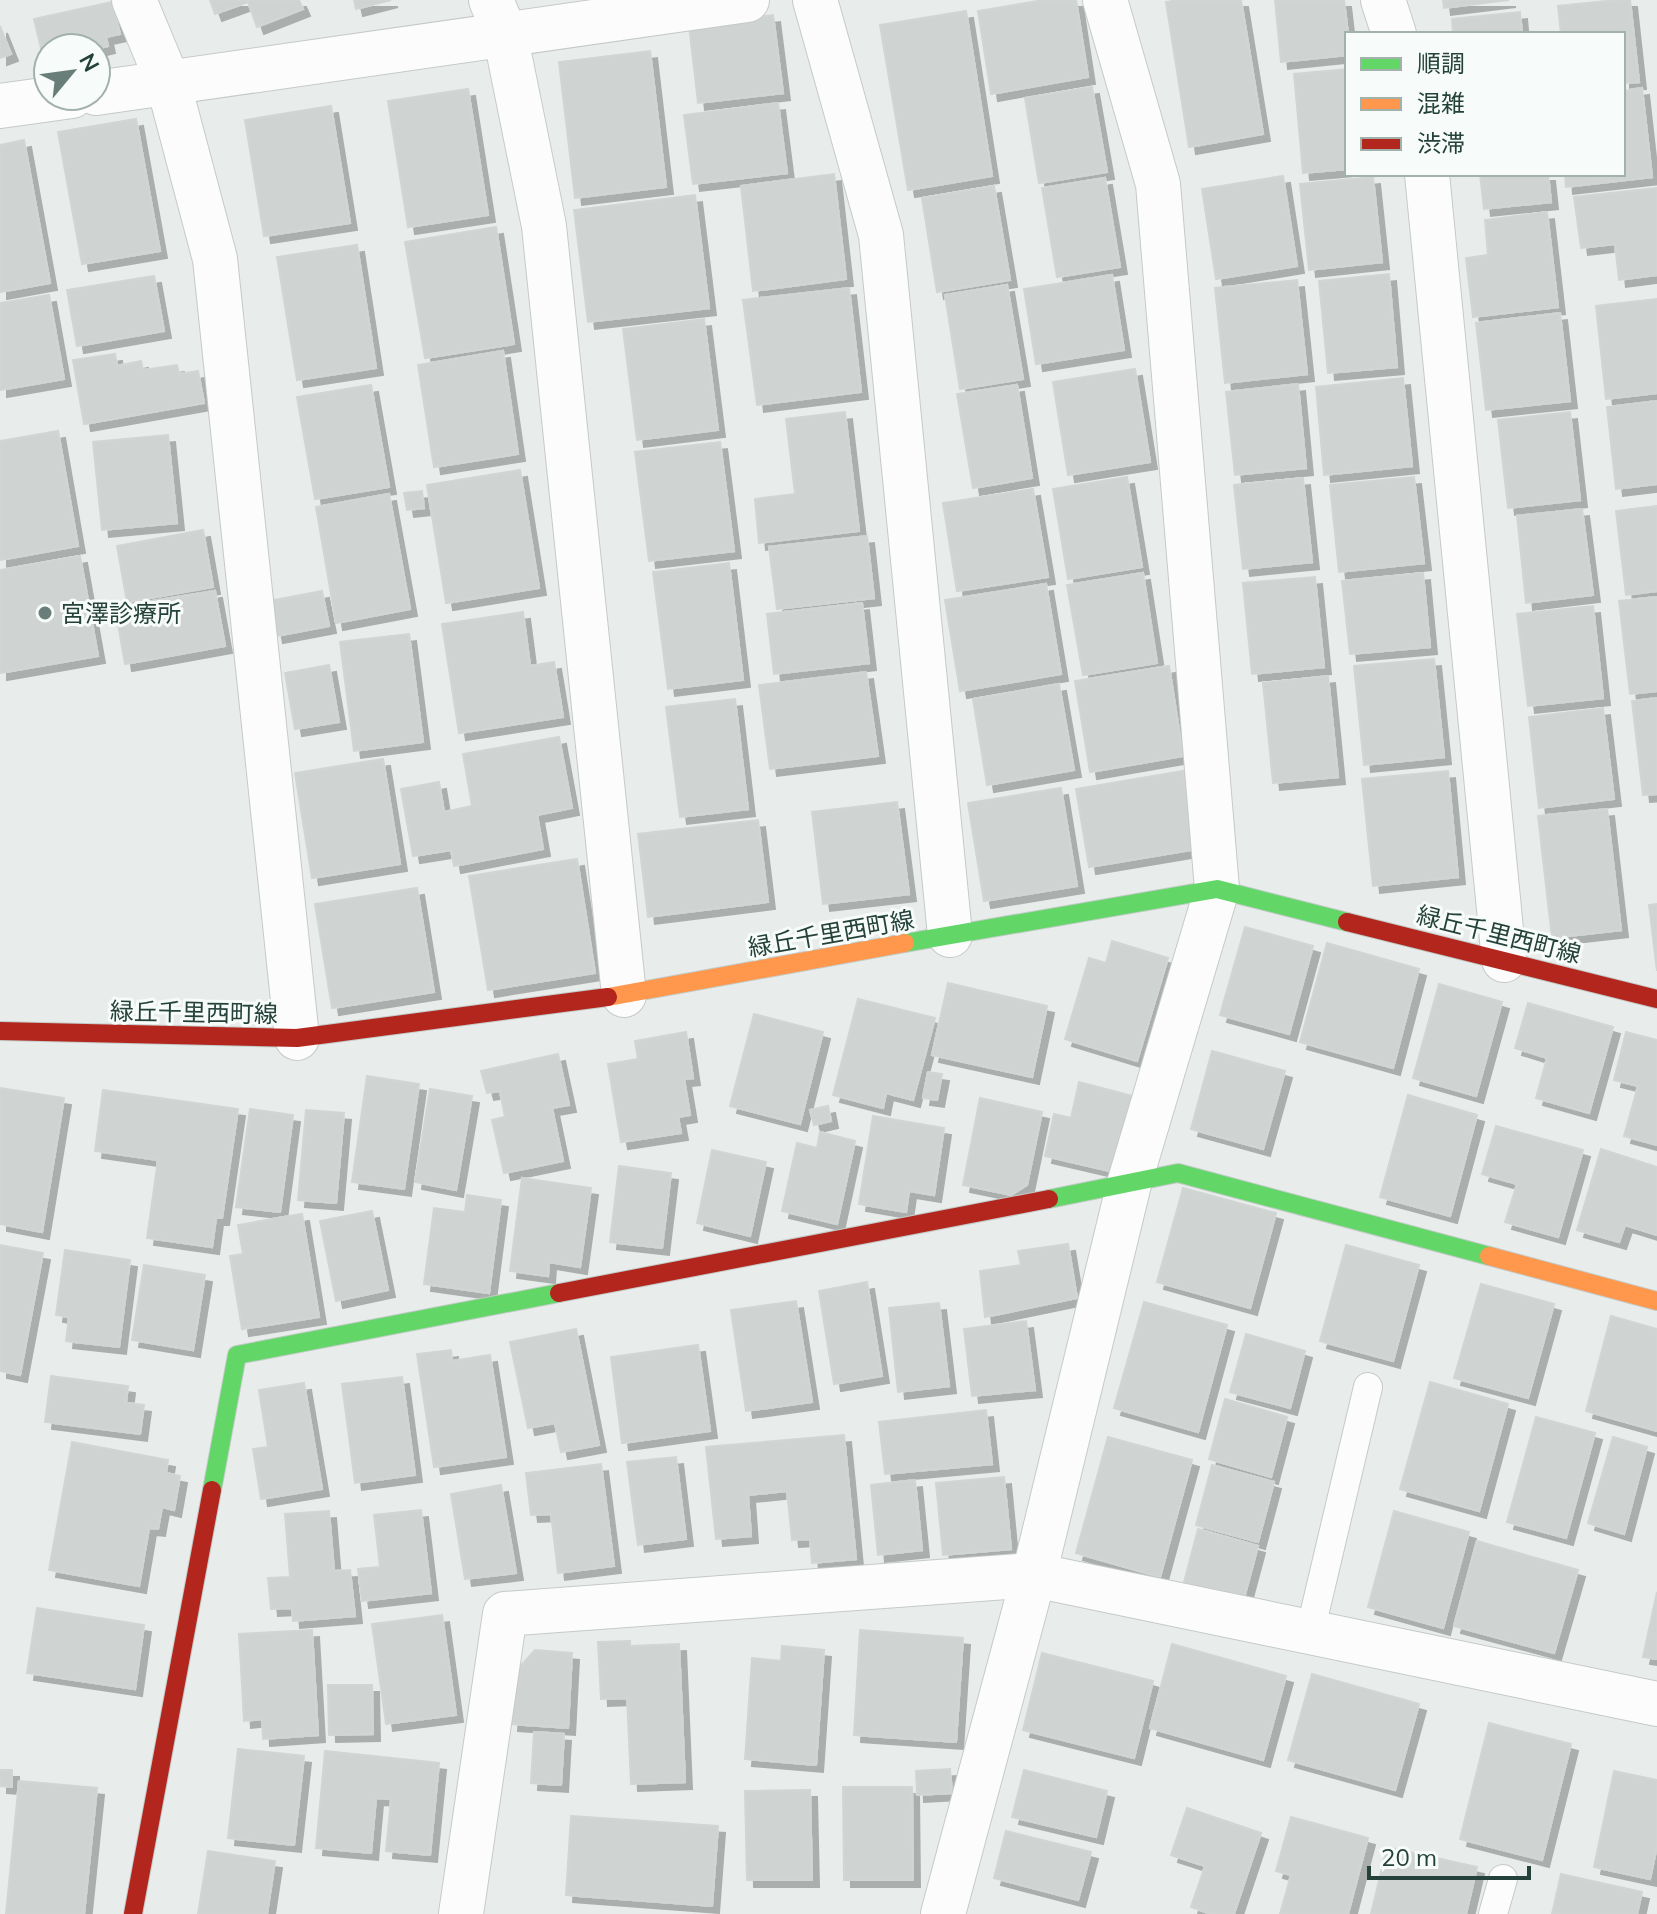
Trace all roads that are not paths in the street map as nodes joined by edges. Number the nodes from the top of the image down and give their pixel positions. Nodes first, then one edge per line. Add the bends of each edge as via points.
1 (134, 0) edge
2 (747, 0) edge
3 (815, 0) edge
4 (1105, 0) edge
5 (1383, 0) edge
6 (498, 17) edge
7 (1393, 32) edge
8 (168, 82) junction
9 (112, 91) edge
10 (32, 102) edge
11 (0, 106) edge
12 (1427, 176) edge
13 (1217, 889) junction
14 (950, 935) junction
15 (1504, 960) junction
16 (624, 995) junction
17 (1657, 999) edge
18 (0, 1031) edge
19 (297, 1038) junction
20 (1129, 1184) junction
21 (1657, 1301) edge
22 (1368, 1387) dead end
23 (1034, 1575) junction
24 (1310, 1632) junction
25 (1657, 1704) edge
26 (1503, 1879) dead end
27 (133, 1914) edge
28 (461, 1914) edge
29 (943, 1914) edge
30 (1493, 1914) edge

1 - 8 street
2 - 6 street
3 - 14 street via 881,235
4 - 13 street via 1158,184
5 - 7 street
6 - 8 street
6 - 16 street via 544,226
8 - 9 street
8 - 19 street via 215,259
10 - 11 street
12 - 15 street
13 - 14 street, 緑丘千里西町線
13 - 15 street, 緑丘千里西町線
13 - 20 street
14 - 16 street, 緑丘千里西町線
15 - 17 street, 緑丘千里西町線
16 - 19 street, 緑丘千里西町線
18 - 19 street, 緑丘千里西町線
20 - 21 street via 1178,1173
20 - 23 street
20 - 27 street via 237,1355
22 - 24 lane
23 - 24 street
23 - 28 street via 505,1614
23 - 29 street
24 - 25 street
26 - 30 lane

